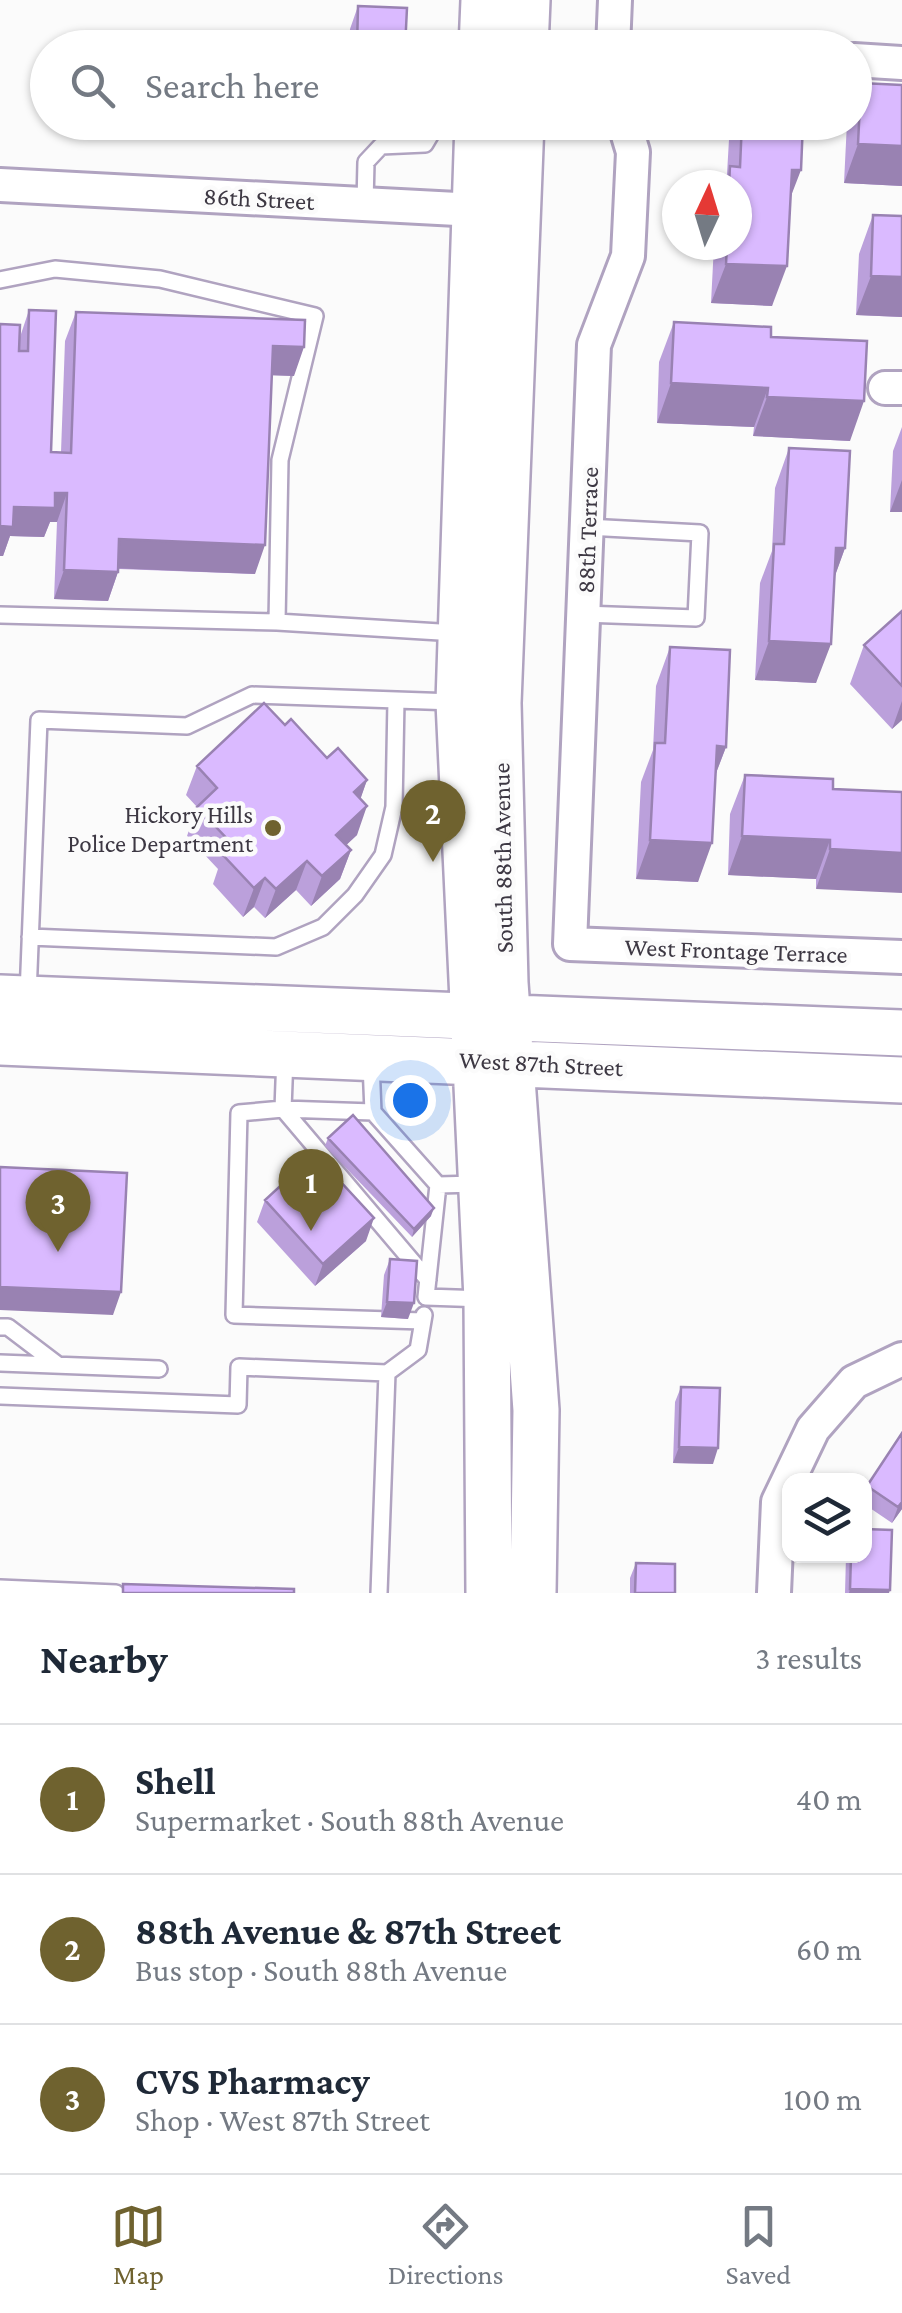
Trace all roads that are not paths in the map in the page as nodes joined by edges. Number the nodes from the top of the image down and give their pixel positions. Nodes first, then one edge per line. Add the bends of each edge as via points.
1 (484, 0) edge
2 (527, 0) edge
3 (615, 0) edge
4 (480, 30) edge
5 (526, 30) edge
6 (614, 30) edge
7 (872, 61) edge
8 (902, 63) edge
9 (437, 140) edge
10 (482, 140) edge
11 (629, 140) edge
12 (0, 185) edge
13 (365, 204) junction
14 (496, 210) junction
15 (0, 280) edge
16 (587, 527) junction
17 (583, 614) junction
18 (0, 615) edge
19 (277, 622) junction
20 (461, 634) junction
21 (396, 700) junction
22 (478, 703) junction
23 (30, 937) junction
24 (570, 944) joint
25 (902, 957) edge
26 (14, 999) edge
27 (902, 1034) edge
28 (493, 1038) junction
29 (0, 1042) edge
30 (285, 1052) junction
31 (371, 1055) junction
32 (902, 1080) edge
33 (283, 1109) junction
34 (373, 1112) junction
35 (482, 1184) junction
36 (438, 1185) junction
37 (427, 1288) junction
38 (487, 1299) junction
39 (423, 1321) junction
40 (0, 1327) edge
41 (902, 1358) edge
42 (0, 1362) edge
43 (58, 1365) junction
44 (159, 1369) dead end
45 (387, 1372) junction
46 (0, 1396) edge
47 (0, 1588) edge
48 (116, 1593) edge
49 (379, 1593) edge
50 (489, 1593) edge
51 (533, 1593) edge
52 (774, 1593) edge

1 - 4 street
2 - 5 street
3 - 6 street
7 - 8 street
9 - 13 lane via 381,146 366,162
10 - 14 street, South 88th Avenue
11 - 16 street, 88th Terrace via 628,256 594,346
12 - 13 street, 86th Street
13 - 14 street, 86th Street
14 - 20 street, South 88th Avenue
14 - 22 street, South 88th Avenue
15 - 19 lane via 55,269 160,279 315,316 280,460
16 - 17 street, 88th Terrace
16 - 17 lane via 700,533 696,618
17 - 24 street, 88th Terrace
18 - 19 lane
19 - 20 lane
20 - 22 street, South 88th Avenue
21 - 22 lane
21 - 23 lane via 394,807 383,855 323,927 276,947
21 - 23 lane via 252,695 188,726 40,720
22 - 28 street, South 88th Avenue
23 - 26 lane
24 - 25 street, West Frontage Terrace
26 - 28 street, West 87th Street
27 - 28 street, West 87th Street
28 - 31 street, West 87th Street
28 - 32 street, West 87th Street
28 - 35 street, South 88th Avenue
28 - 51 street, South 88th Avenue via 536,1410
29 - 30 street, West 87th Street
30 - 31 street, West 87th Street
30 - 33 lane
31 - 34 lane
33 - 34 lane
33 - 37 lane
33 - 39 lane via 239,1113 234,1314
34 - 36 lane
35 - 36 lane
35 - 38 street, South 88th Avenue
36 - 37 lane
37 - 38 lane
37 - 39 lane
38 - 50 street, South 88th Avenue
39 - 45 lane via 418,1350
40 - 43 lane
41 - 52 street via 854,1382 813,1429 778,1502
42 - 43 lane
43 - 44 lane
45 - 46 lane via 239,1367 238,1406
45 - 49 lane
47 - 48 lane

